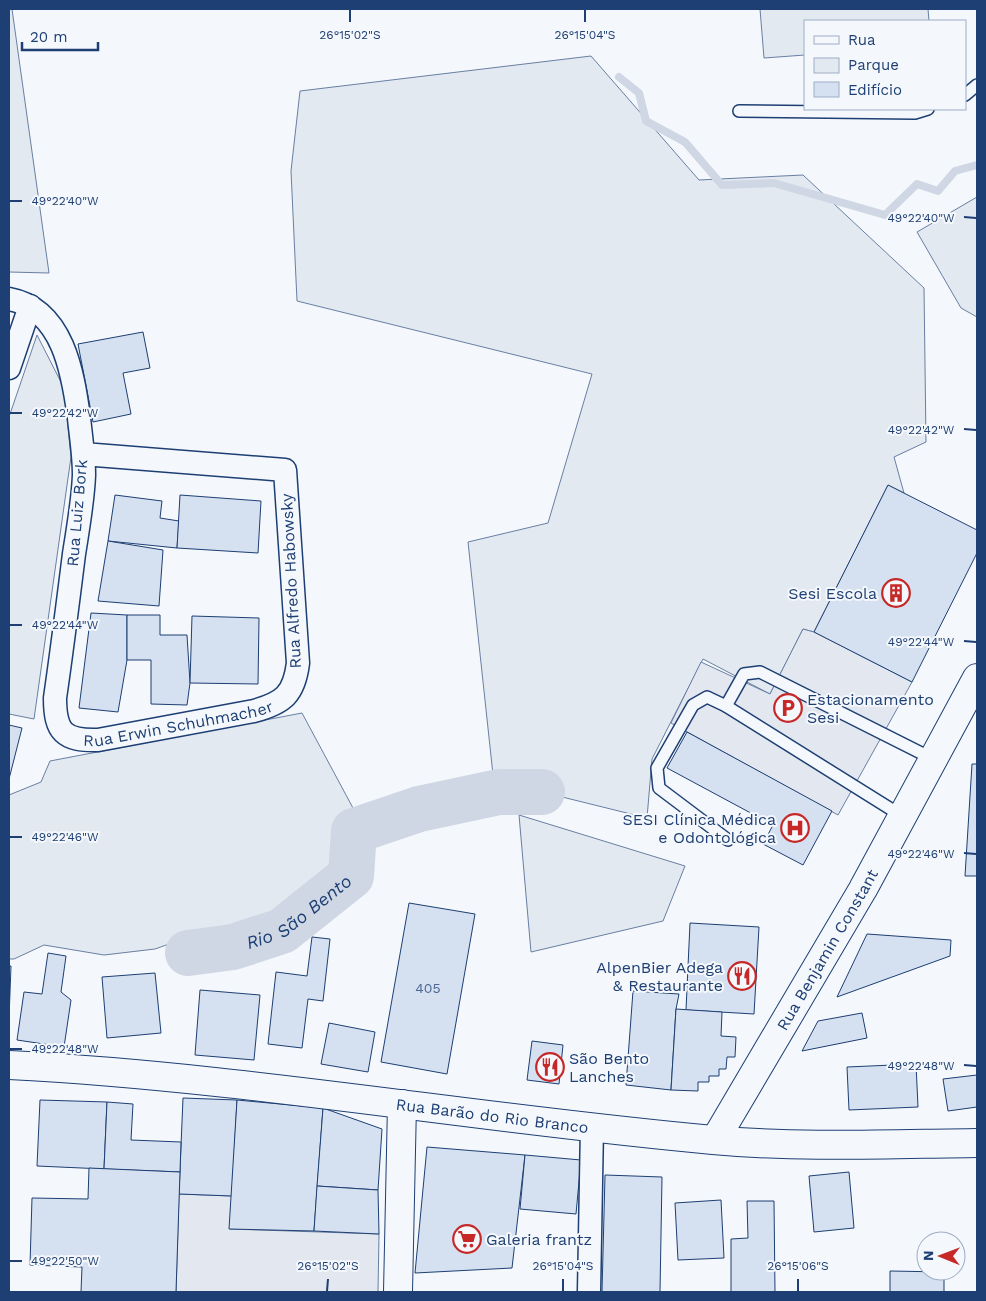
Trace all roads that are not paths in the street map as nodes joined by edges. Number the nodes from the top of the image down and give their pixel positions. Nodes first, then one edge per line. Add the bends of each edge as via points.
1 (977, 85) edge
2 (966, 94) edge
3 (925, 110) edge
4 (739, 111) dead end
5 (9, 298) edge
6 (30, 306) junction
7 (9, 368) edge
8 (83, 454) junction
9 (977, 678) edge
10 (291, 690) joint
11 (726, 706) junction
12 (62, 731) joint
13 (933, 759) junction
14 (902, 816) junction
15 (728, 840) dead end
16 (9, 1066) edge
17 (402, 1104) junction
18 (592, 1126) junction
19 (714, 1140) junction
20 (977, 1143) edge
21 (398, 1292) edge
22 (589, 1292) edge

1 - 2 lane
3 - 4 lane via 915,113
5 - 6 street
6 - 7 street
6 - 8 street, Rua Luiz Bork via 52,328 69,361
8 - 10 street, Rua Alfredo Habowsky via 285,470 298,663
8 - 12 street, Rua Luiz Bork via 82,498 55,698 57,723
9 - 13 main road, Rua Benjamin Constant
10 - 12 street, Rua Erwin Schuhmacher via 283,700 262,709 98,740 70,738
11 - 13 lane via 744,674 760,672
11 - 14 lane
11 - 15 lane via 707,697 692,705 657,768 656,778 659,788
13 - 14 main road, Rua Benjamin Constant
14 - 19 main road, Rua Benjamin Constant via 863,889
16 - 17 main road, Rua Barão do Rio Branco via 194,1080
17 - 18 main road, Rua Barão do Rio Branco
17 - 21 main road
18 - 19 main road, Rua Barão do Rio Branco
18 - 22 street
19 - 20 main road, Rua Barão do Rio Branco via 804,1145

